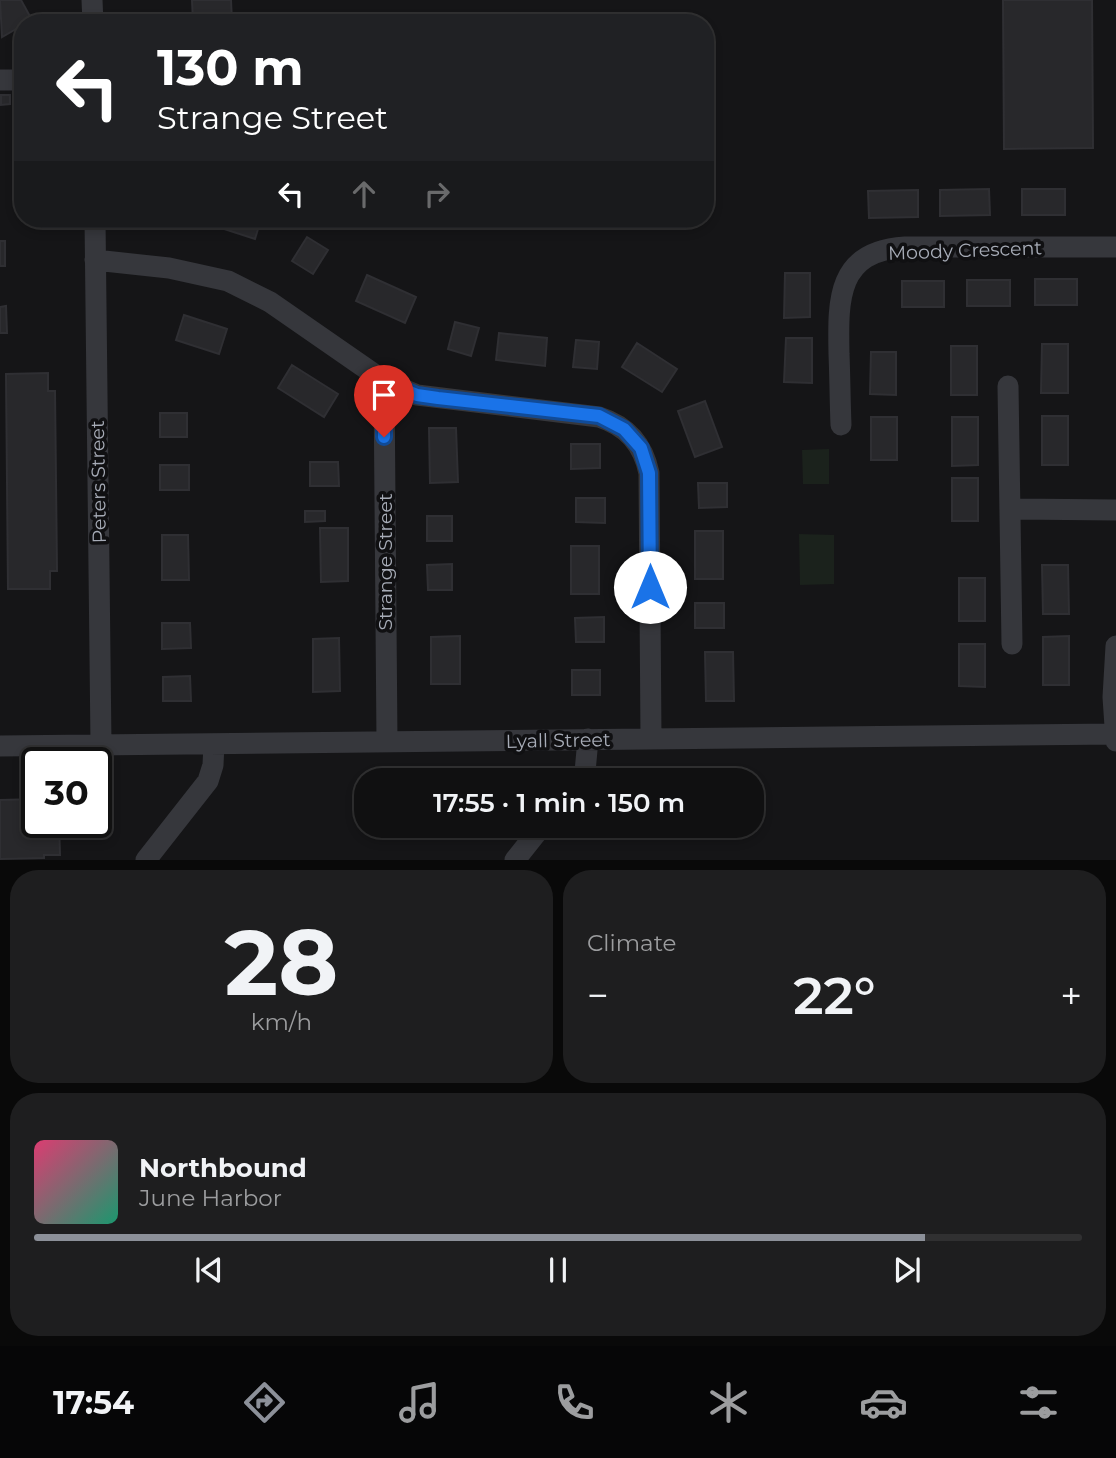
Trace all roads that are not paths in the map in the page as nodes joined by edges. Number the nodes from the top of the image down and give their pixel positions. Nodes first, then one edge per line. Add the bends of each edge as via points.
1 (95, 228) edge
2 (1116, 247) edge
3 (95, 260) junction
4 (384, 381) junction
5 (1008, 386) dead end
6 (841, 425) dead end
7 (1011, 509) junction
8 (1116, 510) edge
9 (1012, 644) dead end
10 (1116, 646) edge
11 (1116, 734) edge
12 (588, 739) junction
13 (651, 739) junction
14 (1116, 741) edge
15 (387, 742) junction
16 (101, 744) junction
17 (214, 744) junction
18 (0, 746) edge
19 (585, 768) edge
20 (532, 838) edge
21 (145, 859) edge
22 (515, 859) edge

1 - 3 street, Peters Street
2 - 6 street, Moody Crescent via 905,247 872,255 846,280 838,303
3 - 4 street via 170,268 228,281 270,302
3 - 16 street, Peters Street
4 - 13 street via 417,395 599,416 634,438 646,460 650,486
4 - 15 street, Strange Street
5 - 7 street
7 - 8 street
7 - 9 street
10 - 11 street
11 - 13 street, Lyall Street
11 - 14 street
12 - 13 street, Lyall Street
12 - 15 street, Lyall Street
12 - 19 street
15 - 17 street, Lyall Street
16 - 17 street, Lyall Street
16 - 18 street, Lyall Street
17 - 21 street via 208,781
20 - 22 street

